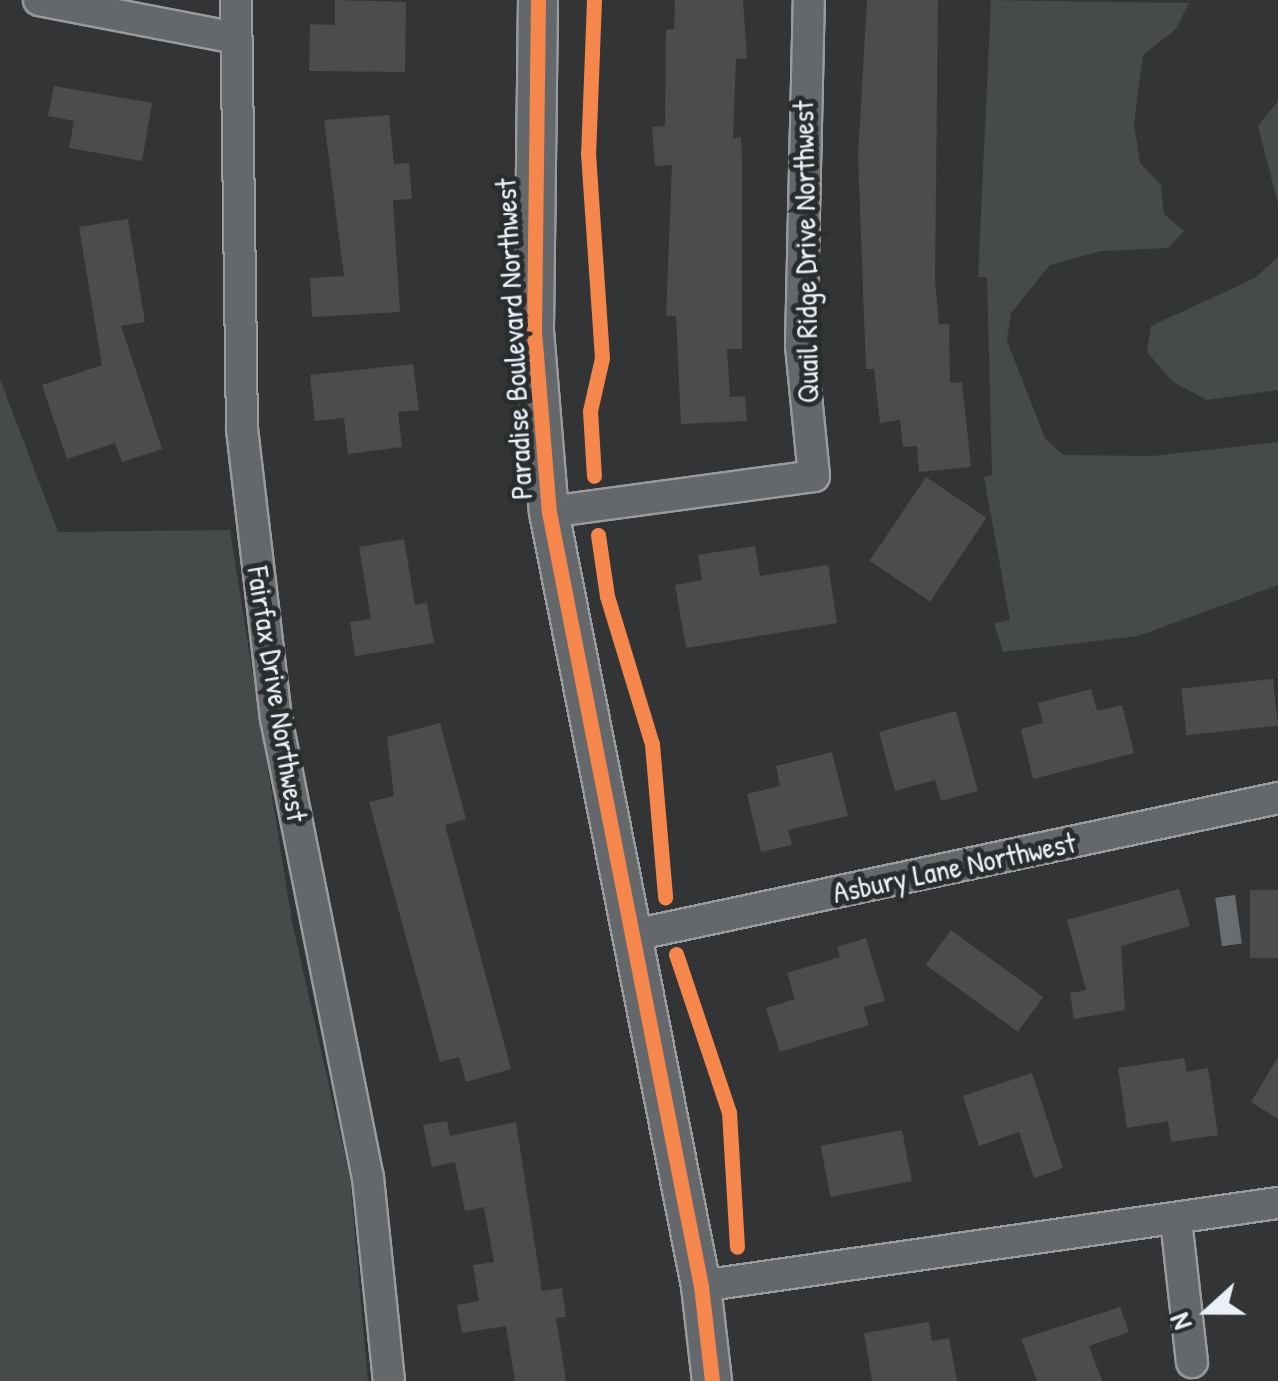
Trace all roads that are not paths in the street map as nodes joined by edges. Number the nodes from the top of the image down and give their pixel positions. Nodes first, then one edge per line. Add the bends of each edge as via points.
1 (39, 0) edge
2 (236, 0) edge
3 (538, 0) edge
4 (809, 0) edge
5 (231, 38) junction
6 (549, 512) junction
7 (1278, 798) edge
8 (629, 936) junction
9 (1278, 1202) edge
10 (1176, 1220) junction
11 (701, 1286) junction
12 (1192, 1362) dead end
13 (389, 1381) edge
14 (712, 1381) edge

1 - 5 street
2 - 5 street, Fairfax Drive Northwest
3 - 6 street, Paradise Boulevard Northwest via 534,312
4 - 6 street, Quail Ridge Drive Northwest via 801,345 814,476
5 - 13 street, Fairfax Drive Northwest via 248,487 276,718 368,1178
6 - 8 street, Paradise Boulevard Northwest
7 - 8 street, Asbury Lane Northwest
8 - 11 street, Paradise Boulevard Northwest
9 - 10 street
10 - 11 street
10 - 12 street
11 - 14 street, Paradise Boulevard Northwest

